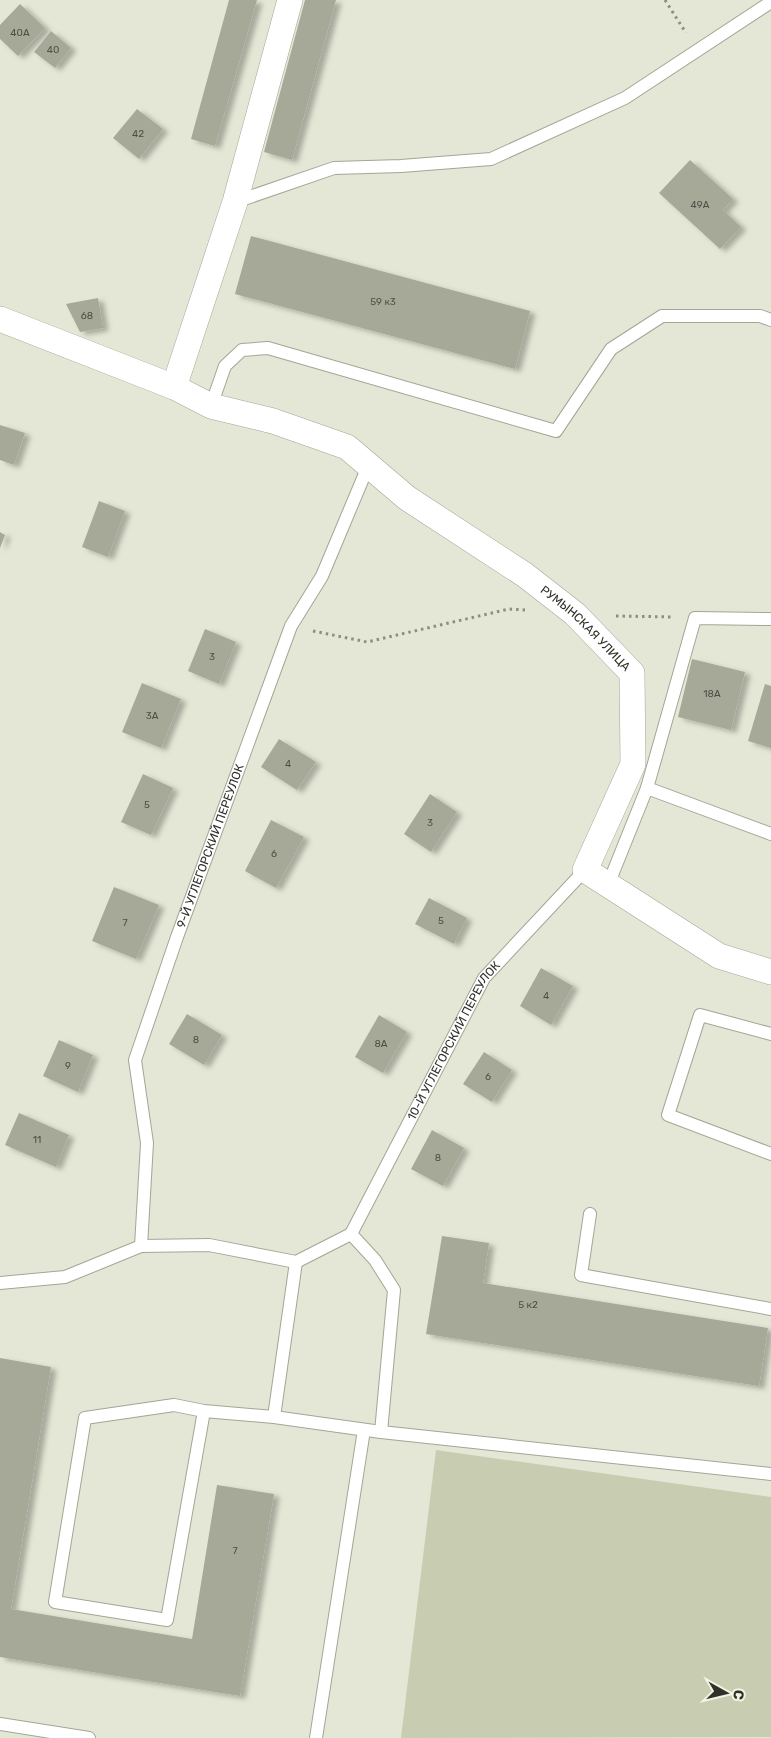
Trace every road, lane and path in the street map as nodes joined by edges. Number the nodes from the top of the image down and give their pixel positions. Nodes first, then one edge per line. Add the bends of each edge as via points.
1 (290, 0) edge
2 (665, 0) edge
3 (771, 2) edge
4 (697, 51) junction
5 (234, 202) junction
6 (0, 319) edge
7 (771, 320) edge
8 (174, 387) junction
9 (211, 406) junction
10 (369, 464) junction
11 (528, 610) dead end
12 (575, 614) junction
13 (770, 617) edge
14 (695, 618) junction
15 (291, 626) junction
16 (647, 788) junction
17 (771, 834) edge
18 (585, 870) junction
19 (608, 885) junction
20 (771, 972) edge
21 (771, 1034) edge
22 (771, 1154) edge
23 (590, 1214) dead end
24 (351, 1234) junction
25 (141, 1246) junction
26 (296, 1262) junction
27 (0, 1283) edge
28 (771, 1309) edge
29 (204, 1411) junction
30 (274, 1417) junction
31 (364, 1430) junction
32 (381, 1432) junction
33 (771, 1474) edge
34 (0, 1724) edge
35 (89, 1738) edge
36 (316, 1738) edge

1 - 5 street
2 - 4 path
3 - 4 lane
4 - 5 lane via 625,98 491,158 334,168
5 - 8 street
6 - 8 street, РУМЫНСКАЯ УЛИЦА
7 - 9 lane via 760,316 662,316 611,349 556,431 268,348 242,350 225,366
8 - 9 street, РУМЫНСКАЯ УЛИЦА
9 - 10 street, РУМЫНСКАЯ УЛИЦА via 273,421 347,447
10 - 12 street, РУМЫНСКАЯ УЛИЦА via 407,498 525,575
10 - 15 lane, 9-Й УГЛЕГОРСКИЙ ПЕРЕУЛОК via 322,576
11 - 15 path via 508,609 367,642
12 - 14 path
12 - 18 street, РУМЫНСКАЯ УЛИЦА via 632,673 633,764
13 - 14 lane
14 - 16 lane
15 - 25 lane, 9-Й УГЛЕГОРСКИЙ ПЕРЕУЛОК via 135,1060 147,1143
16 - 17 lane
16 - 19 lane
18 - 19 street
18 - 24 lane, 10-Й УГЛЕГОРСКИЙ ПЕРЕУЛОК via 484,978
19 - 20 street via 719,956
21 - 22 lane via 700,1015 668,1115
23 - 28 lane via 581,1275
24 - 26 lane
24 - 32 lane via 375,1260 394,1290
25 - 26 lane via 209,1245
25 - 27 lane via 65,1277
26 - 30 lane
29 - 29 lane via 174,1405 85,1418 55,1602 168,1620
29 - 30 lane
30 - 31 lane
31 - 32 lane
31 - 36 lane
32 - 33 lane
34 - 35 lane

